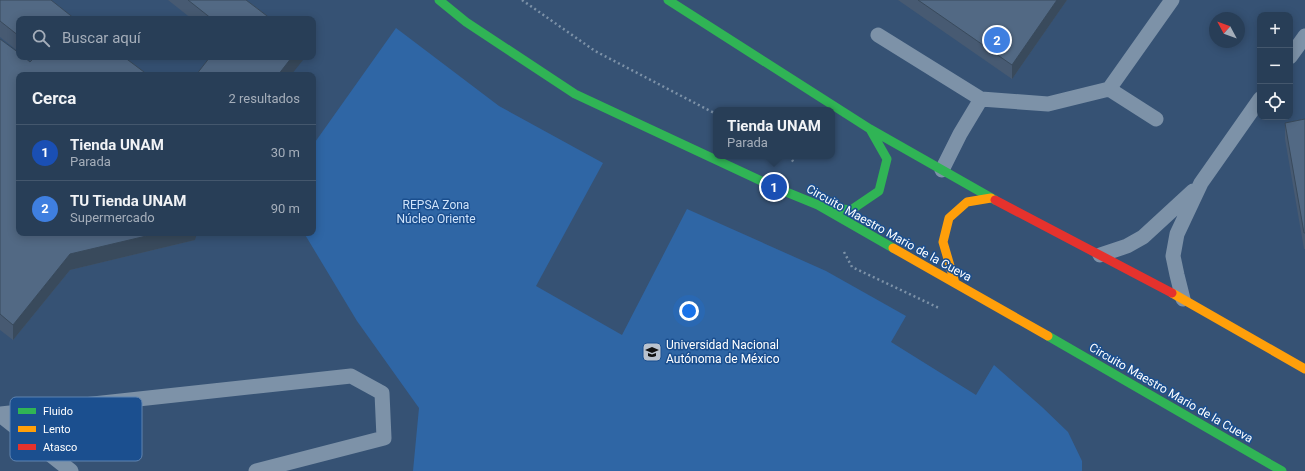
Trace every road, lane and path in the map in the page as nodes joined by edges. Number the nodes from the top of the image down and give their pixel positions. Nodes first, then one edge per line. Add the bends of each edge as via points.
1 (439, 0) edge
2 (522, 0) edge
3 (668, 0) edge
4 (1172, 0) edge
5 (878, 35) dead end
6 (1305, 36) edge
7 (1293, 53) edge
8 (1109, 89) junction
9 (981, 99) junction
10 (1257, 104) edge
11 (713, 112) edge
12 (1156, 119) dead end
13 (870, 129) junction
14 (713, 158) edge
15 (716, 159) edge
16 (942, 170) junction
17 (1201, 183) junction
18 (991, 198) junction
19 (818, 206) junction
20 (1100, 255) junction
21 (955, 283) junction
22 (1183, 299) junction
23 (1305, 369) edge
24 (142, 399) edge
25 (10, 414) edge
26 (0, 415) edge
27 (10, 423) edge
28 (58, 461) edge
29 (71, 471) edge
30 (256, 471) edge
31 (1282, 471) edge

1 - 14 street, Circuito Maestro Mario de la Cueva via 466,22 575,94
2 - 11 path via 596,51
3 - 13 street
4 - 8 lane
5 - 9 lane
6 - 7 lane
8 - 9 lane via 1048,104
8 - 12 lane
9 - 16 lane
10 - 17 lane
13 - 16 street
13 - 19 street via 887,159 879,191 851,210
15 - 19 street, Circuito Maestro Mario de la Cueva
16 - 18 street
17 - 20 lane via 1143,237 1127,246
17 - 22 lane via 1177,234 1173,256
18 - 20 street
18 - 21 street via 967,202 949,218 943,242
19 - 21 street, Circuito Maestro Mario de la Cueva
20 - 22 street
21 - 31 street, Circuito Maestro Mario de la Cueva
22 - 23 street
24 - 30 lane via 351,376 382,393 384,438
25 - 26 lane
26 - 27 lane
28 - 29 lane

